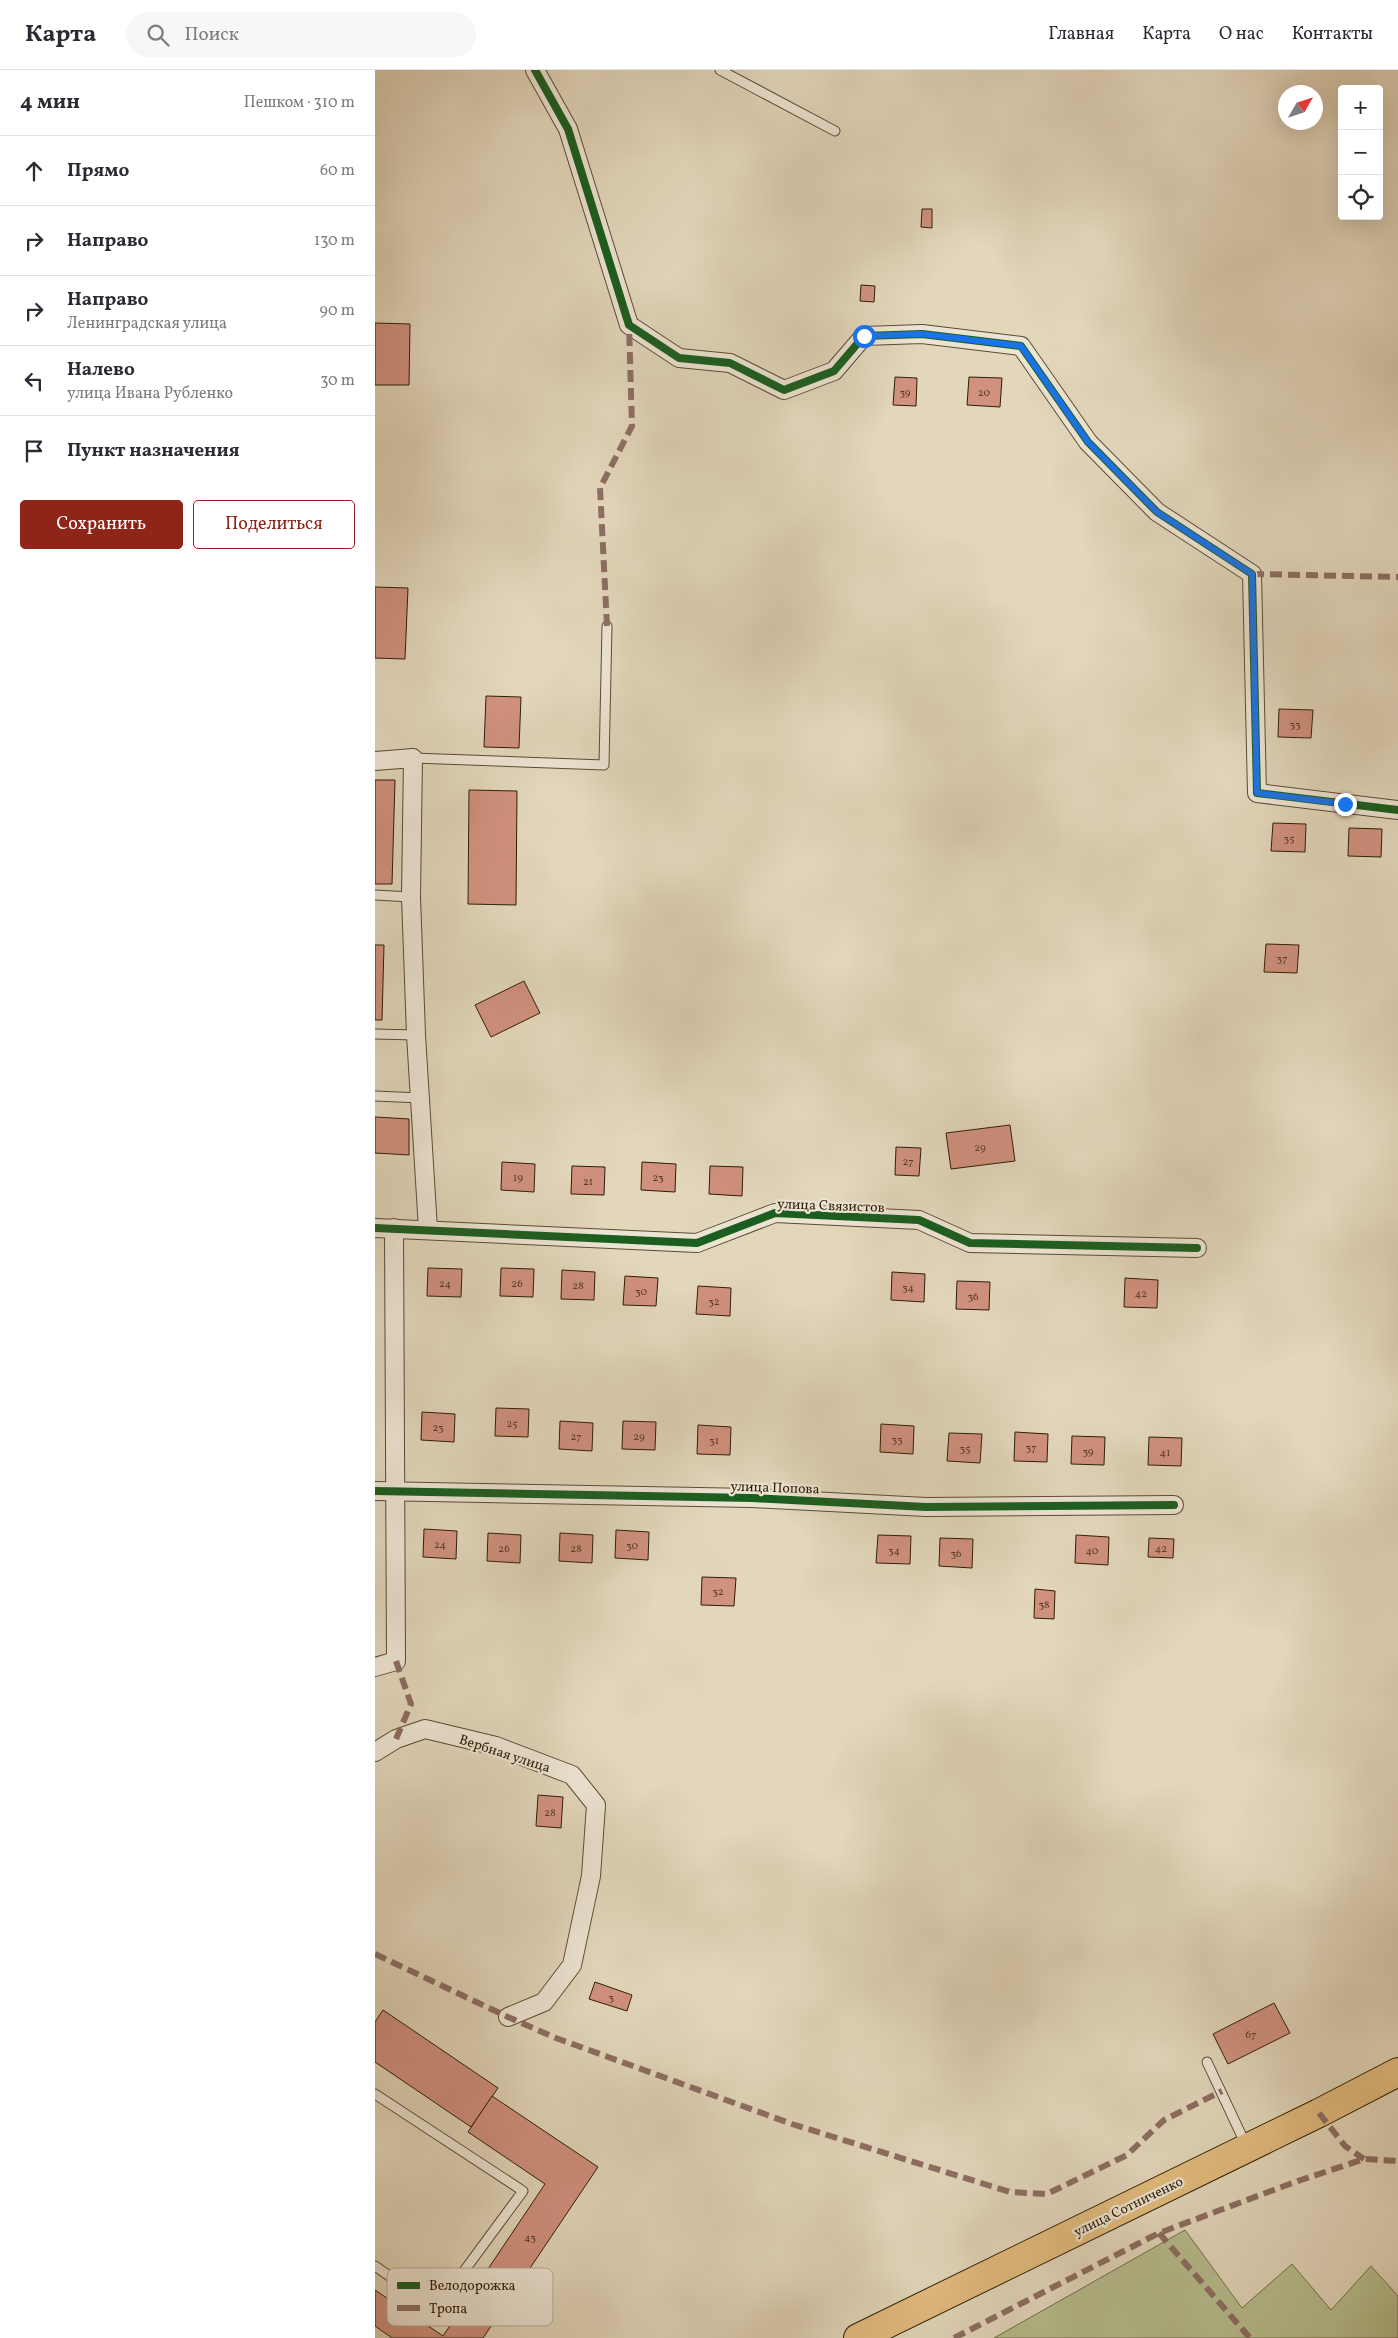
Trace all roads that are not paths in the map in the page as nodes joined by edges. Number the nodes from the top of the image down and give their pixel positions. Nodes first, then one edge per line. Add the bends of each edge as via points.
1 (535, 70) edge
2 (720, 70) edge
3 (835, 131) dead end
4 (607, 626) dead end
5 (413, 758) junction
6 (375, 761) edge
7 (1398, 810) edge
8 (375, 895) edge
9 (411, 896) junction
10 (375, 1034) edge
11 (416, 1035) junction
12 (375, 1096) edge
13 (421, 1098) junction
14 (375, 1228) edge
15 (394, 1228) junction
16 (427, 1229) junction
17 (1197, 1248) dead end
18 (375, 1491) edge
19 (396, 1491) junction
20 (1174, 1505) dead end
21 (375, 1667) edge
22 (375, 1752) edge
23 (508, 2017) dead end
24 (1207, 2062) dead end
25 (1398, 2072) edge
26 (375, 2094) edge
27 (1248, 2148) junction
28 (375, 2266) edge
29 (467, 2268) edge
30 (387, 2275) edge
31 (858, 2338) edge

1 - 7 street via 568,129 629,325 679,358 730,363 785,390 835,371 864,336 922,334 1021,346 1088,442 1157,512 1252,574 1257,793
2 - 3 lane
4 - 5 lane via 604,765
5 - 6 street
5 - 9 street
8 - 9 lane
9 - 11 street
10 - 11 lane
11 - 13 street
12 - 13 lane
13 - 16 street
14 - 15 street, улица Связистов
15 - 16 street, улица Связистов
15 - 19 street
16 - 17 street, улица Связистов via 697,1243 775,1213 919,1220 969,1243
18 - 19 street, улица Попова
19 - 20 street, улица Попова via 752,1498 926,1506
19 - 21 street via 396,1661
22 - 23 street, Вербная улица via 396,1739 425,1729 496,1746 572,1775 596,1805 591,1876 572,1965 544,2002
24 - 27 lane
25 - 27 main road, улица Сотниченко
26 - 29 lane via 523,2191
27 - 31 main road, улица Сотниченко
28 - 30 lane

